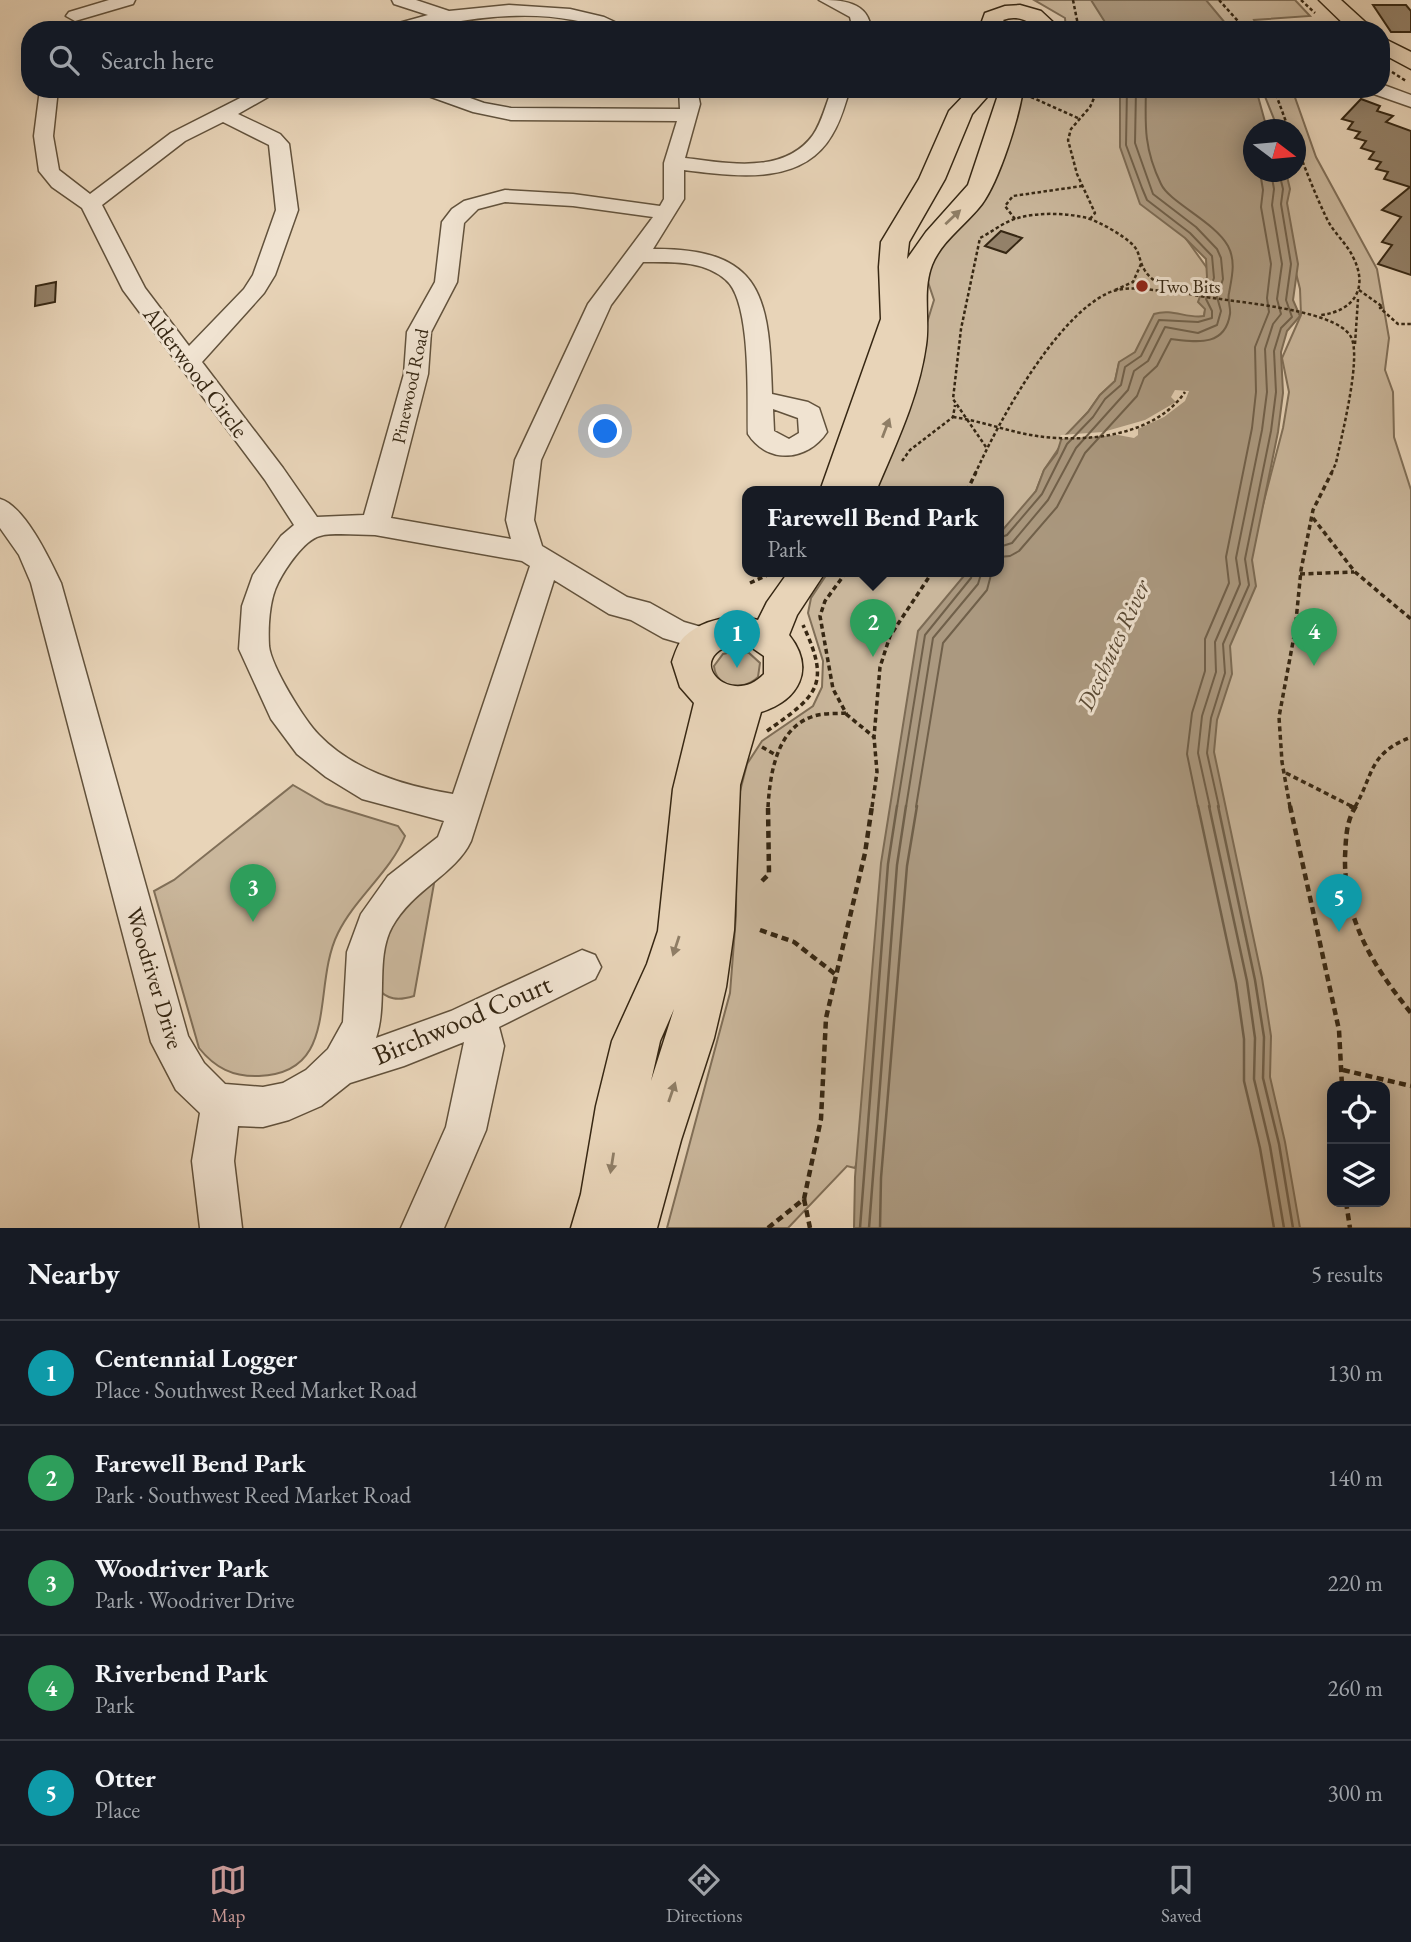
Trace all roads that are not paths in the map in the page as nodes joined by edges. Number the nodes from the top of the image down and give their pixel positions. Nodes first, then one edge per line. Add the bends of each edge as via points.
1 (127, 0) edge
2 (400, 0) edge
3 (827, 0) edge
4 (1312, 0) edge
5 (1329, 0) edge
6 (1008, 11) edge
7 (74, 15) edge
8 (444, 15) junction
9 (424, 21) edge
10 (597, 21) edge
11 (862, 21) edge
12 (1042, 21) edge
13 (1336, 21) edge
14 (1353, 21) edge
15 (1390, 49) edge
16 (1390, 61) edge
17 (1411, 62) edge
18 (1411, 74) edge
19 (1390, 93) edge
20 (48, 98) edge
21 (254, 98) edge
22 (452, 98) edge
23 (690, 98) edge
24 (837, 98) edge
25 (974, 98) edge
26 (1015, 98) edge
27 (1411, 101) edge
28 (221, 114) junction
29 (686, 115) junction
30 (674, 163) junction
31 (91, 204) junction
32 (667, 213) junction
33 (634, 256) junction
34 (187, 362) junction
35 (759, 398) dead end
36 (837, 486) edge
37 (861, 486) edge
38 (0, 508) edge
39 (375, 525) junction
40 (310, 527) junction
41 (537, 556) junction
42 (768, 577) edge
43 (804, 577) edge
44 (725, 641) junction
45 (731, 699) junction
46 (465, 810) junction
47 (582, 967) dead end
48 (477, 1018) junction
49 (341, 1066) junction
50 (221, 1104) junction
51 (221, 1228) edge
52 (422, 1228) edge
53 (597, 1228) edge
54 (631, 1228) edge

1 - 7 street
2 - 8 street
3 - 11 street via 846,6
4 - 13 main road
5 - 14 main road
6 - 12 main road
8 - 9 street
8 - 10 street via 519,10
15 - 17 main road
16 - 18 main road
19 - 27 street
20 - 31 street via 43,125 47,168 53,178
21 - 28 street
22 - 29 street via 511,114
23 - 29 street
24 - 30 street via 818,141 788,163 751,170
25 - 36 main road via 961,111 927,190 895,242 896,319
37 -> 26 main road via 906,368 917,266 934,237 979,188
28 - 31 street via 157,151
28 - 34 street via 279,145 287,210 253,293
29 - 30 street
30 - 32 street via 674,199
31 - 34 street, Alderwood Circle via 134,290
32 - 33 street
32 - 39 street, Pinewood Road via 573,200 505,197 471,205 460,214 453,222 446,282 419,332 410,404
33 - 35 street via 704,261 738,278 747,289 757,331
33 - 41 street via 600,304 528,460 520,520
34 - 40 street, Alderwood Circle
38 - 50 street, Woodriver Drive via 32,552 46,583 170,1042 203,1091
39 - 40 street
39 - 41 street
40 - 46 street via 291,542 263,582 257,606 254,649 287,719 307,745 374,789
41 - 44 street via 619,606 628,621 660,643
41 - 46 street
42 - 44 main road via 756,607
43 - 44 main road via 780,611
44 - 45 main road via 690,668 694,680
44 - 45 main road via 779,648 784,659 781,681 761,698
45 -> 53 main road via 694,789 681,931 636,1041
54 -> 45 main road via 703,987 719,785 732,736
46 - 49 street via 451,848 425,865 392,897 370,933 362,962 362,1023
47 - 48 street, Birchwood Court
48 - 49 street, Birchwood Court via 380,1057
48 - 52 street via 485,1046 466,1130
49 - 50 street via 295,1099 263,1107
50 - 51 street via 214,1161

